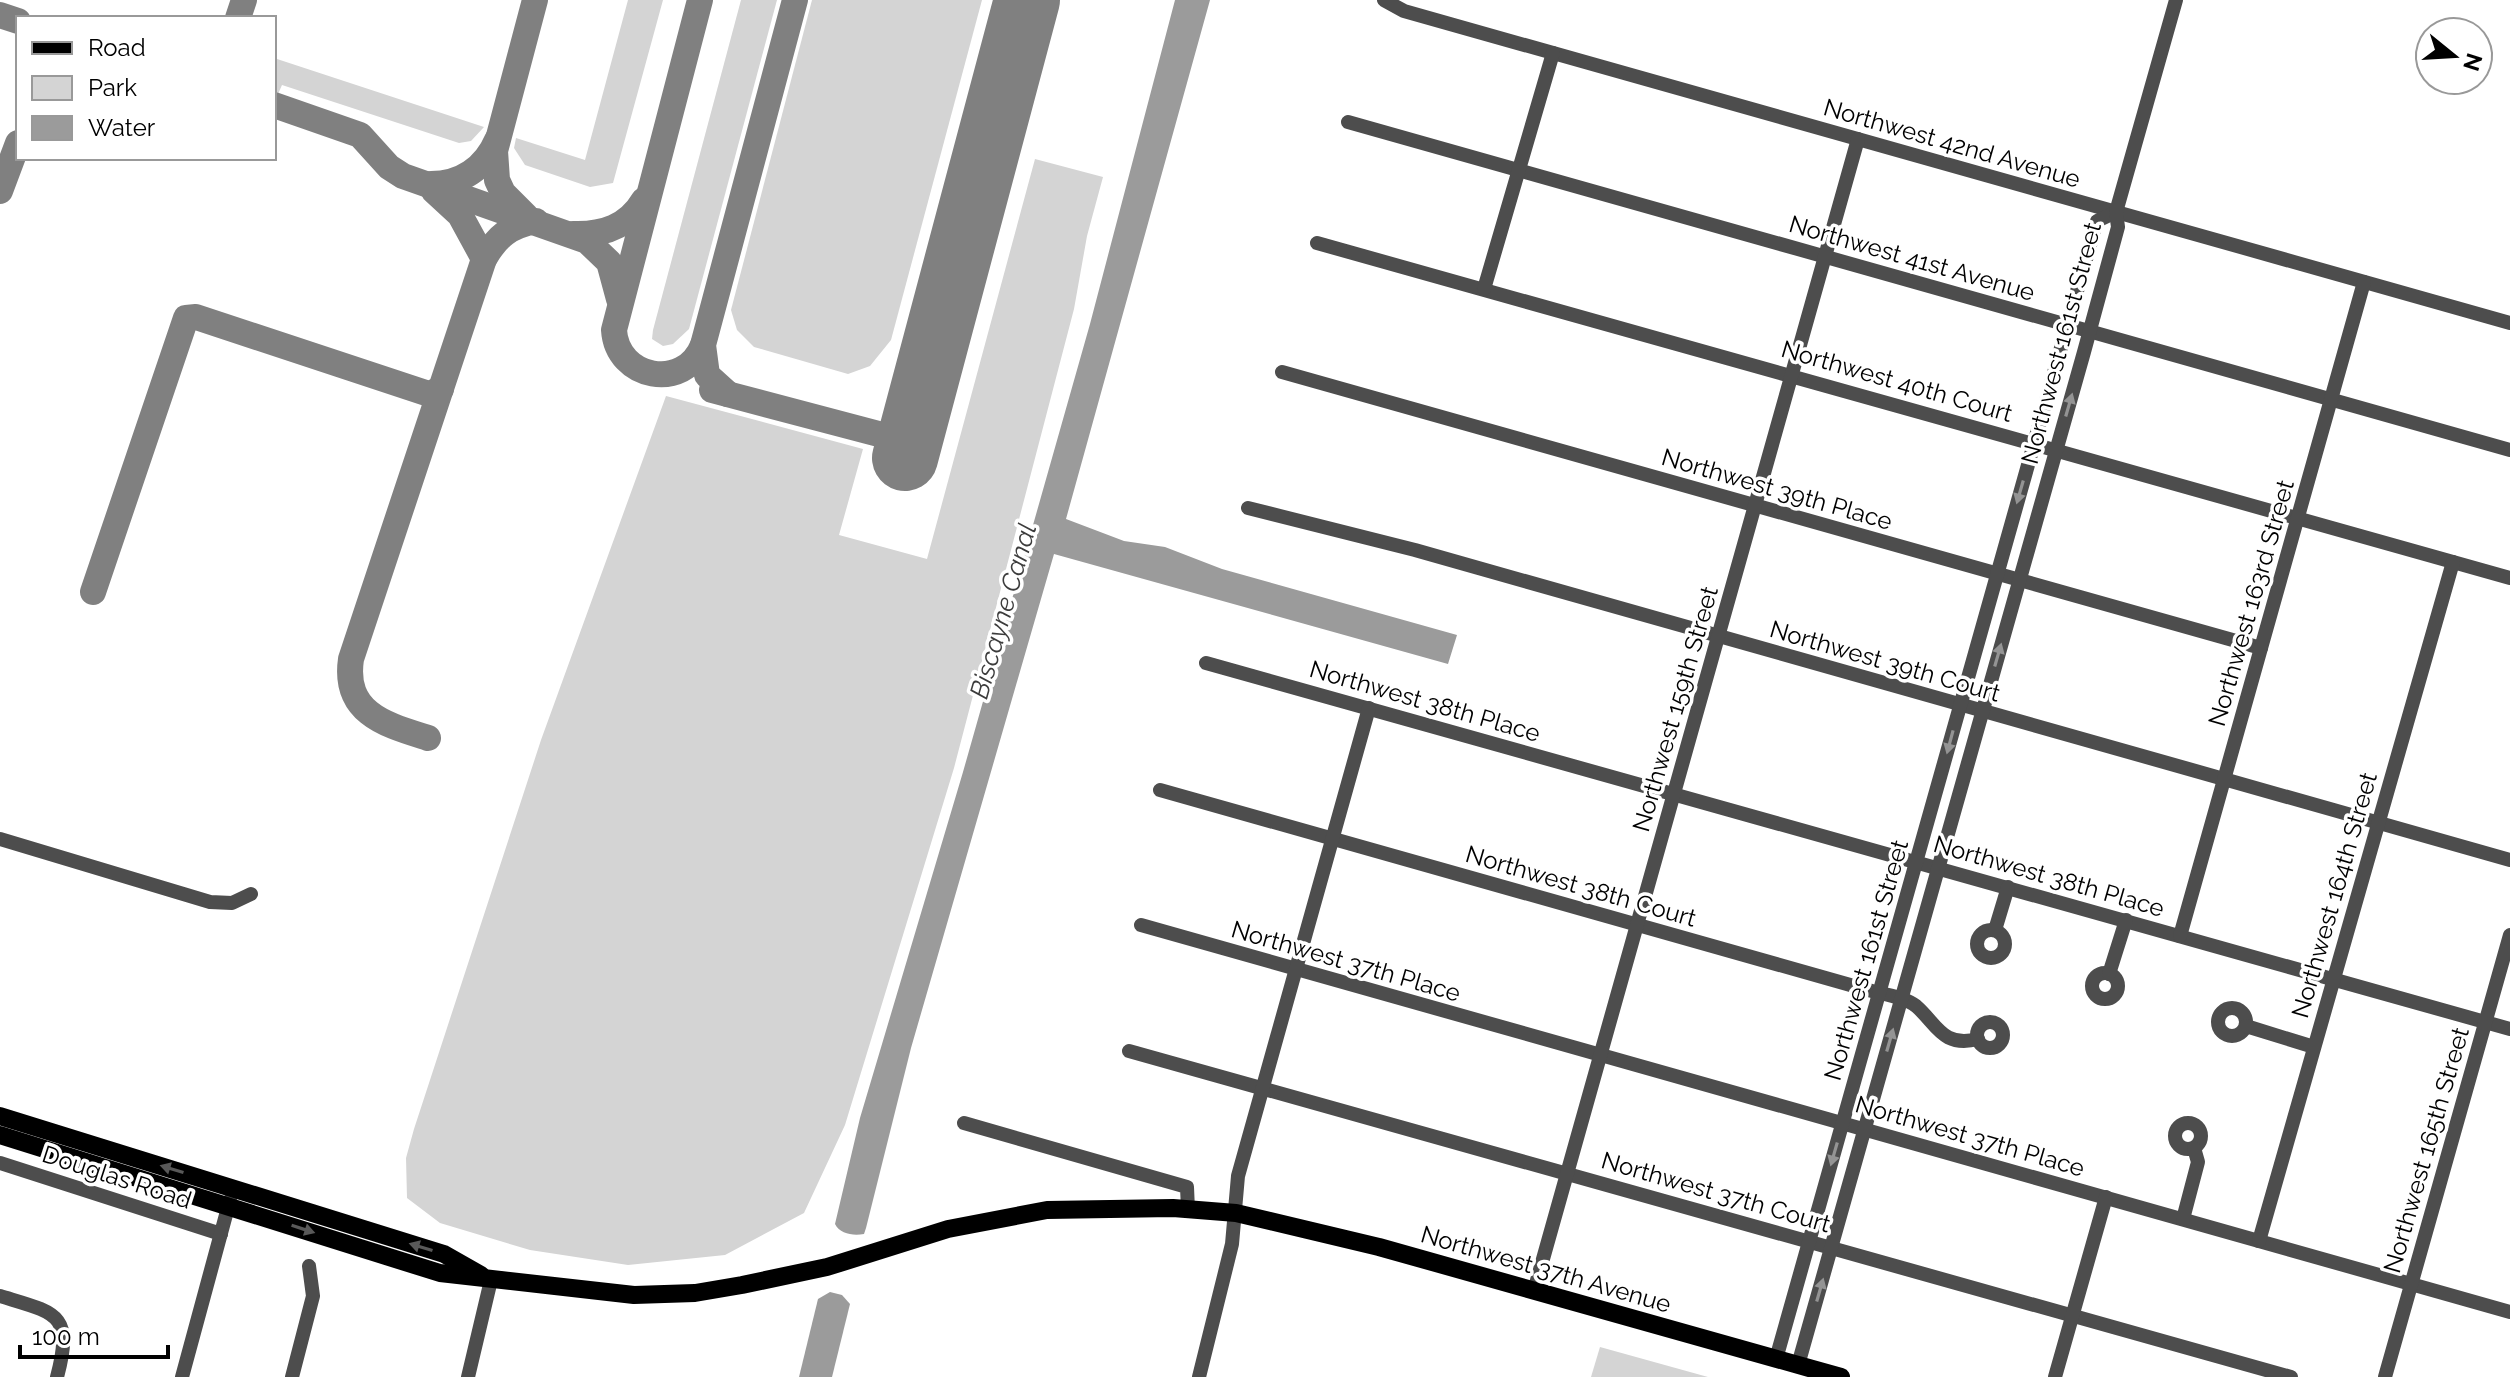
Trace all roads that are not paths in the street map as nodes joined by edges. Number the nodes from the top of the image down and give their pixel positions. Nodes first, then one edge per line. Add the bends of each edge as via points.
1 (1384, 0) edge
2 (2176, 0) edge
3 (1553, 53) junction
4 (1348, 122) dead end
5 (1858, 139) junction
6 (1519, 172) junction
7 (2116, 212) junction
8 (1317, 243) dead end
9 (1826, 256) junction
10 (2364, 282) junction
11 (1484, 289) junction
12 (2510, 323) edge
13 (2068, 325) junction
14 (2089, 331) junction
15 (1282, 372) dead end
16 (1793, 374) junction
17 (2331, 400) junction
18 (2034, 443) junction
19 (2057, 449) junction
20 (2510, 450) edge
21 (1755, 505) junction
22 (1248, 508) dead end
23 (2298, 518) junction
24 (2453, 562) junction
25 (1997, 574) junction
26 (2510, 578) edge
27 (2019, 580) junction
28 (1718, 638) junction
29 (2261, 648) junction
30 (1206, 663) dead end
31 (1960, 705) junction
32 (1369, 708) junction
33 (1983, 711) junction
34 (2224, 780) junction
35 (1160, 790) dead end
36 (1674, 793) junction
37 (2377, 822) junction
38 (0, 839) edge
39 (1331, 839) junction
40 (2510, 860) edge
41 (1916, 862) junction
42 (1938, 868) junction
43 (2008, 887) junction
44 (251, 894) dead end
45 (2126, 920) junction
46 (1638, 924) junction
47 (1141, 925) dead end
48 (1995, 930) dead end
49 (2510, 935) edge
50 (2180, 936) junction
51 (1294, 969) junction
52 (2109, 974) dead end
53 (2333, 980) junction
54 (1879, 993) junction
55 (1901, 1000) junction
56 (2485, 1023) junction
57 (2246, 1026) dead end
58 (2510, 1029) edge
59 (1978, 1039) dead end
60 (2314, 1047) junction
61 (1129, 1051) dead end
62 (1601, 1055) junction
63 (1263, 1088) junction
64 (0, 1116) edge
65 (964, 1123) dead end
66 (1842, 1124) junction
67 (1865, 1130) junction
68 (0, 1135) edge
69 (2194, 1148) dead end
70 (0, 1163) edge
71 (1567, 1173) junction
72 (231, 1197) junction
73 (2106, 1197) junction
74 (1188, 1210) junction
75 (1236, 1213) junction
76 (2183, 1219) junction
77 (221, 1234) junction
78 (1809, 1241) junction
79 (2259, 1241) junction
80 (1832, 1247) junction
81 (309, 1266) dead end
82 (491, 1280) junction
83 (2411, 1284) junction
84 (1534, 1291) junction
85 (0, 1296) edge
86 (2510, 1312) edge
87 (2073, 1316) junction
88 (1776, 1359) junction
89 (1798, 1365) junction
90 (57, 1377) edge
91 (182, 1377) edge
92 (292, 1377) edge
93 (468, 1377) edge
94 (1199, 1377) edge
95 (1841, 1377) edge
96 (2055, 1377) edge
97 (2291, 1377) edge
98 (2385, 1377) edge

1 - 3 street, Northwest 42nd Avenue via 1399,9
2 - 7 street
3 - 5 street, Northwest 42nd Avenue
3 - 6 street
4 - 6 street, Northwest 41st Avenue
5 - 7 street, Northwest 42nd Avenue
5 - 9 street, Northwest 159th Street
6 - 9 street, Northwest 41st Avenue
6 - 11 street
7 - 10 street, Northwest 42nd Avenue
7 - 13 street, Northwest 161st Street via 2097,221
7 - 14 street, Northwest 161st Street via 2118,227
8 - 11 street, Northwest 40th Court
9 - 13 street, Northwest 41st Avenue
9 - 16 street, Northwest 159th Street
10 - 12 street, Northwest 42nd Avenue
10 - 17 street, Northwest 163rd Street
11 - 16 street, Northwest 40th Court
13 - 14 street, Northwest 41st Avenue
13 - 18 street, Northwest 161st Street
14 - 17 street, Northwest 41st Avenue
19 -> 14 street, Northwest 161st Street
15 - 21 street, Northwest 39th Place
16 - 18 street, Northwest 40th Court
16 - 21 street, Northwest 159th Street
17 - 20 street, Northwest 41st Avenue
17 - 23 street, Northwest 163rd Street
18 - 19 street, Northwest 40th Court
18 -> 25 street, Northwest 161st Street
19 - 23 street, Northwest 40th Court
19 - 27 street, Northwest 161st Street
21 - 25 street, Northwest 39th Place
21 - 28 street, Northwest 159th Street
22 - 28 street, Northwest 39th Court via 1415,550
23 - 24 street, Northwest 40th Court
23 - 29 street, Northwest 163rd Street
24 - 26 street, Northwest 40th Court
24 - 37 street, Northwest 164th Street
25 - 27 street, Northwest 39th Place
25 - 31 street, Northwest 161st Street
27 - 29 street, Northwest 39th Place
33 -> 27 street, Northwest 161st Street
28 - 31 street, Northwest 39th Court
28 - 36 street, Northwest 159th Street
29 - 34 street, Northwest 163rd Street
30 - 32 street, Northwest 38th Place
31 - 33 street, Northwest 39th Court
31 -> 41 street, Northwest 161st Street
32 - 36 street, Northwest 38th Place
32 - 39 street
33 - 34 street, Northwest 39th Court
33 - 42 street, Northwest 161st Street
34 - 37 street, Northwest 39th Court
34 - 50 street, Northwest 163rd Street
35 - 39 street, Northwest 38th Court
36 - 41 street, Northwest 38th Place
36 - 46 street, Northwest 159th Street
37 - 40 street, Northwest 39th Court
37 - 53 street, Northwest 164th Street
38 - 44 street via 210,902 232,903
39 - 46 street, Northwest 38th Court
39 - 51 street
41 - 42 street, Northwest 38th Place
41 - 54 street, Northwest 161st Street
42 - 43 street, Northwest 38th Place
42 - 55 street, Northwest 161st Street
43 - 45 street, Northwest 38th Place
43 - 48 street
45 - 50 street, Northwest 38th Place
45 - 52 street
46 - 54 street, Northwest 38th Court
46 - 62 street, Northwest 159th Street
47 - 51 street, Northwest 37th Place
49 - 56 street, Northwest 165th Street
50 - 53 street, Northwest 38th Place
51 - 62 street, Northwest 37th Place
51 - 63 street
53 - 56 street, Northwest 38th Place
53 - 60 street, Northwest 164th Street
54 - 55 street, Northwest 38th Court
54 - 66 street, Northwest 161st Street
55 - 59 street, Northwest 38th Court via 1914,1005 1941,1034 1962,1041
67 -> 55 street, Northwest 161st Street
56 - 58 street, Northwest 38th Place
56 - 83 street, Northwest 165th Street
57 - 60 street
60 - 79 street, Northwest 164th Street
61 - 63 street, Northwest 37th Court
62 - 66 street, Northwest 37th Place
62 - 71 street, Northwest 159th Street
63 - 71 street, Northwest 37th Court
63 - 75 street via 1238,1176
72 -> 64 main road
65 - 74 street via 1187,1187
66 - 67 street, Northwest 37th Place
66 -> 78 street, Northwest 161st Street
67 - 73 street, Northwest 37th Place
67 - 80 street, Northwest 161st Street
68 - 72 main road
69 - 76 street via 2198,1162
70 - 77 street, Douglas Road
71 - 78 street, Northwest 37th Court
71 - 84 street, Northwest 159th Street
72 - 77 street
72 - 82 main road via 444,1254
73 - 76 street, Northwest 37th Place
73 - 87 street
74 - 75 main road, Northwest 37th Avenue
74 - 82 main road, Northwest 37th Avenue via 1047,1210 948,1229 827,1267 695,1293 634,1295
75 - 84 main road, Northwest 37th Avenue via 1344,1237
75 - 94 street
76 - 79 street, Northwest 37th Place
77 - 91 street
78 - 80 street, Northwest 37th Court
78 - 88 street, Northwest 161st Street
79 - 83 street, Northwest 37th Place
80 - 87 street, Northwest 37th Court
89 -> 80 street, Northwest 161st Street
81 - 92 street via 313,1296
82 - 93 street
83 - 86 street, Northwest 37th Place
83 - 98 street, Northwest 165th Street
84 - 88 main road, Northwest 37th Avenue
85 - 90 street via 49,1311 57,1321 65,1345
87 - 96 street
87 - 97 street, Northwest 37th Court
88 - 89 main road, Northwest 37th Avenue
89 - 95 main road, Northwest 37th Avenue

